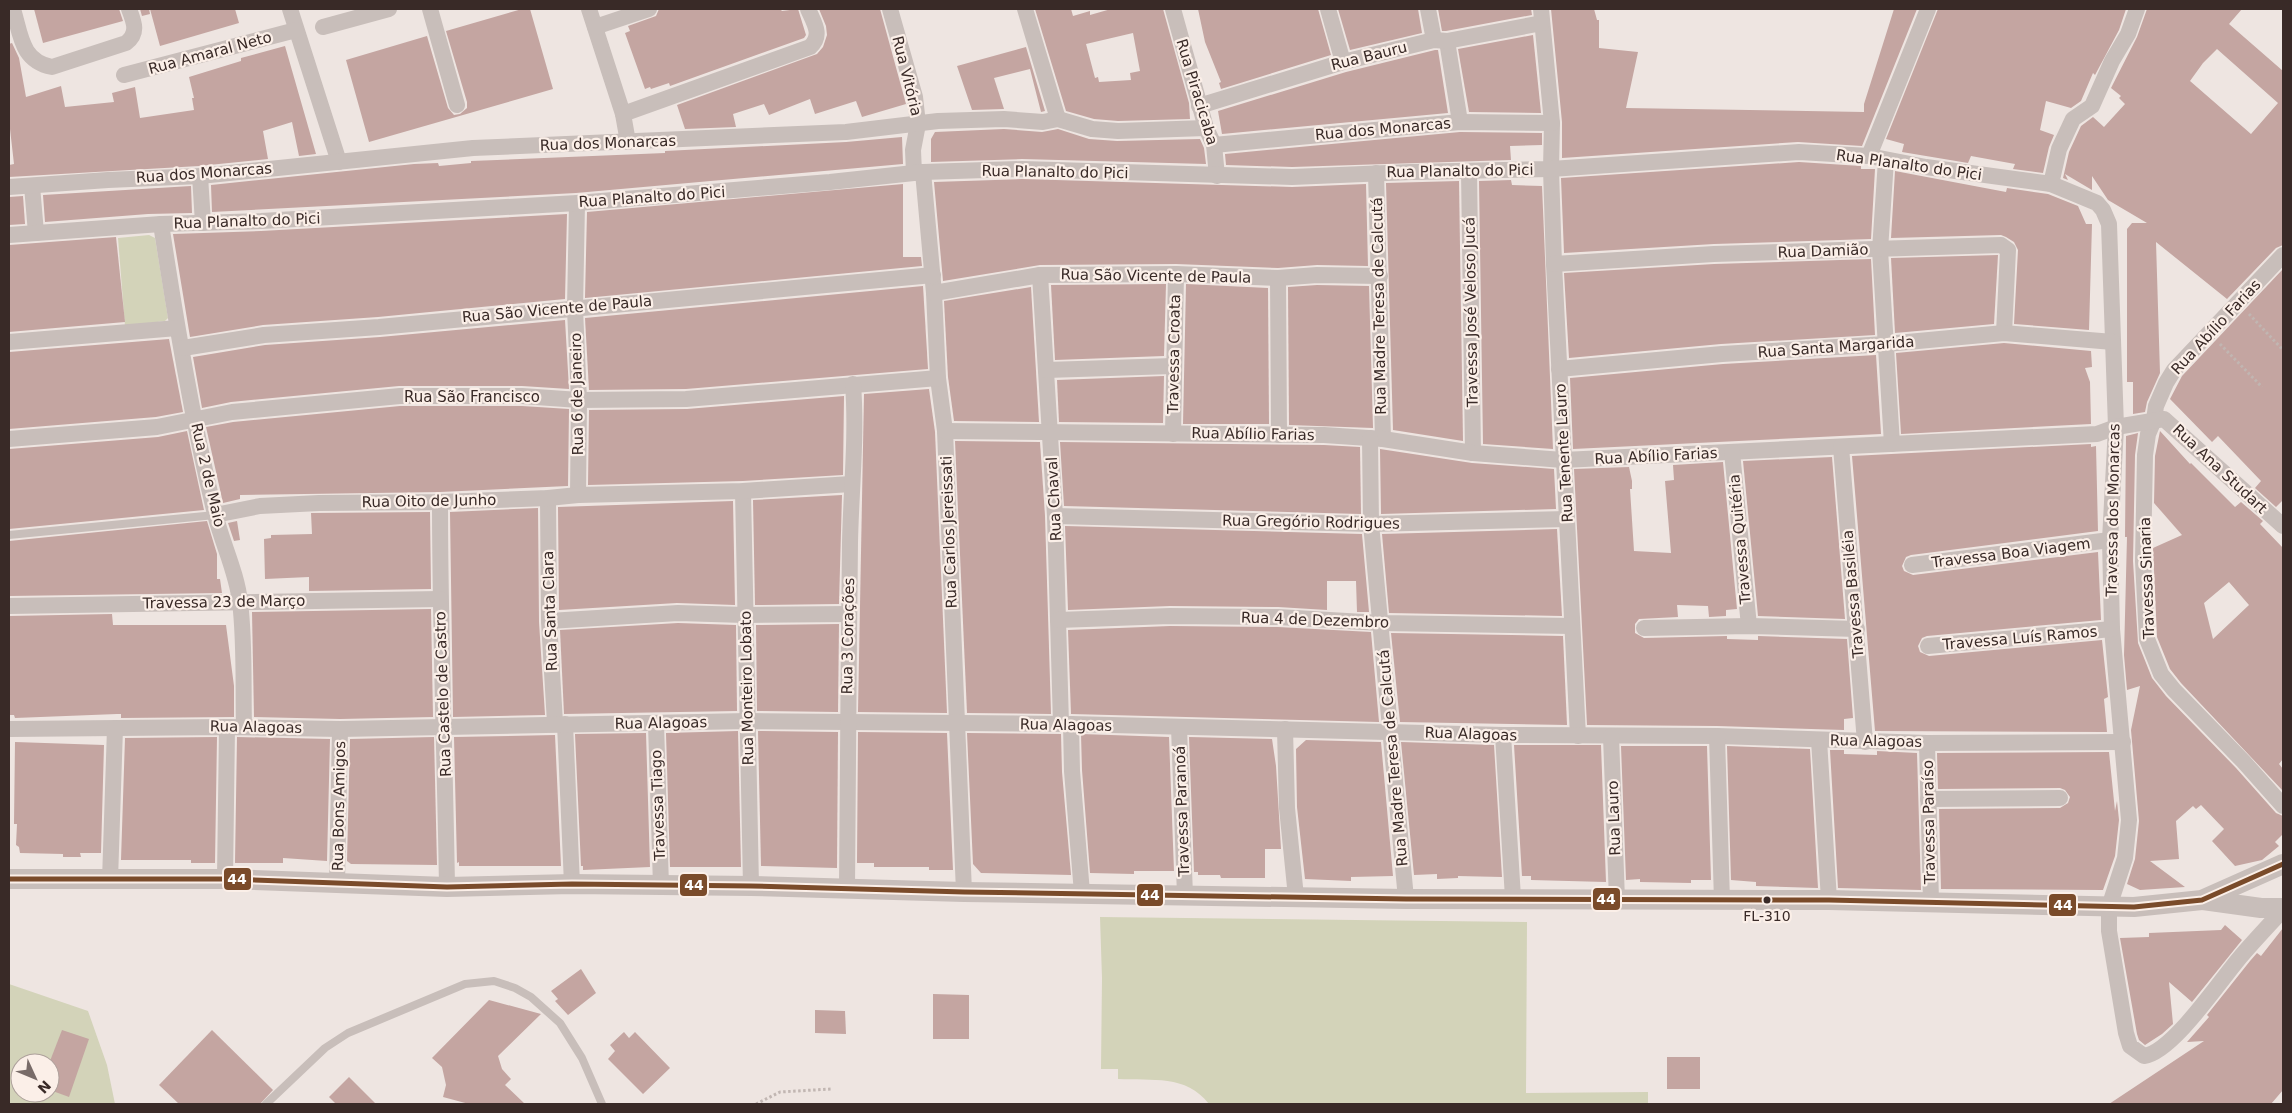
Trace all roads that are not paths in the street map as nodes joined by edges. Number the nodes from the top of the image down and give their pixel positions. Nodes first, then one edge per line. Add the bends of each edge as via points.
1 (13, 9) edge
2 (129, 9) edge
3 (290, 9) edge
4 (389, 9) edge
5 (430, 9) edge
6 (589, 9) edge
7 (649, 9) edge
8 (808, 9) edge
9 (890, 9) edge
10 (1025, 9) edge
11 (1172, 9) edge
12 (1328, 9) edge
13 (1428, 9) edge
14 (1928, 9) edge
15 (2137, 9) edge
16 (1542, 16) edge
17 (324, 27) dead end
18 (594, 28) junction
19 (296, 30) junction
20 (1440, 41) junction
21 (1344, 62) junction
22 (124, 75) dead end
23 (457, 105) dead end
24 (1199, 106) junction
25 (623, 114) junction
26 (1058, 119) junction
27 (1460, 122) junction
28 (1552, 123) junction
29 (918, 124) junction
30 (1206, 128) junction
31 (628, 142) junction
32 (1214, 145) junction
33 (1869, 156) junction
34 (1886, 160) junction
35 (339, 162) junction
36 (1551, 169) junction
37 (1469, 171) junction
38 (918, 172) junction
39 (1376, 173) junction
40 (200, 176) junction
41 (1217, 176) junction
42 (2051, 184) junction
43 (32, 186) junction
44 (9, 187) edge
45 (577, 202) junction
46 (2097, 203) joint
47 (203, 223) junction
48 (161, 224) junction
49 (36, 233) junction
50 (9, 235) edge
51 (1880, 250) junction
52 (2283, 255) edge
53 (1554, 264) junction
54 (1176, 274) junction
55 (933, 275) junction
56 (1040, 275) junction
57 (1380, 276) junction
58 (1278, 278) junction
59 (934, 293) junction
60 (575, 309) junction
61 (177, 328) junction
62 (2004, 333) junction
63 (9, 342) edge
64 (2113, 342) junction
65 (1886, 344) junction
66 (183, 348) junction
67 (1173, 366) junction
68 (1559, 369) junction
69 (1046, 370) junction
70 (938, 378) junction
71 (854, 384) junction
72 (579, 400) junction
73 (195, 420) junction
74 (2154, 420) junction
75 (2116, 427) junction
76 (945, 431) junction
77 (1051, 432) junction
78 (1173, 434) junction
79 (1279, 435) junction
80 (9, 439) edge
81 (1376, 439) junction
82 (1892, 444) junction
83 (1841, 447) junction
84 (1732, 452) junction
85 (1473, 453) junction
86 (1563, 460) junction
87 (851, 484) junction
88 (743, 491) junction
89 (578, 494) junction
90 (548, 498) junction
91 (440, 502) junction
92 (215, 515) junction
93 (1055, 516) junction
94 (1567, 519) junction
95 (1371, 524) junction
96 (2283, 526) edge
97 (9, 536) edge
98 (2110, 540) junction
99 (1912, 566) dead end
100 (440, 599) junction
101 (240, 601) junction
102 (9, 606) edge
103 (849, 614) junction
104 (745, 615) junction
105 (1058, 620) junction
106 (549, 621) junction
107 (1381, 623) junction
108 (1572, 626) junction
109 (1748, 626) junction
110 (1644, 628) dead end
111 (1857, 629) junction
112 (2112, 629) junction
113 (1928, 646) dead end
114 (748, 721) junction
115 (846, 722) junction
116 (957, 723) junction
117 (560, 724) junction
118 (656, 724) junction
119 (1066, 724) junction
120 (445, 726) junction
121 (227, 727) junction
122 (244, 727) junction
123 (1179, 727) junction
124 (115, 728) junction
125 (9, 729) edge
126 (340, 729) junction
127 (1285, 729) junction
128 (1390, 732) junction
129 (1503, 735) junction
130 (1578, 736) junction
131 (1611, 736) junction
132 (1717, 736) junction
133 (1819, 740) junction
134 (1865, 742) junction
135 (2123, 742) junction
136 (1927, 743) junction
137 (2060, 798) dead end
138 (1928, 799) junction
139 (2283, 806) edge
140 (2283, 864) edge
141 (9, 879) edge
142 (225, 879) junction
143 (110, 880) junction
144 (337, 884) junction
145 (572, 884) junction
146 (661, 886) junction
147 (750, 886) junction
148 (447, 887) junction
149 (847, 888) junction
150 (964, 892) junction
151 (1082, 893) junction
152 (1185, 896) junction
153 (1296, 897) junction
154 (1513, 898) junction
155 (1406, 899) junction
156 (1617, 900) junction
157 (1828, 900) junction
158 (2202, 900) junction
159 (1722, 901) junction
160 (1930, 902) junction
161 (2109, 907) junction
162 (2283, 909) edge
163 (266, 1104) edge
164 (602, 1104) edge

1 - 2 street via 27,54 40,65 52,67 126,43 135,29
3 - 19 street
4 - 17 street
5 - 23 street
6 - 18 street
7 - 18 street
8 - 25 street via 818,31 810,47
9 - 29 street, Rua Vitória via 915,97
10 - 26 street
11 - 24 street, Rua Piracicaba
12 - 21 street
13 - 20 street
14 - 33 street
15 - 42 street via 2092,106 2073,119 2059,149
16 - 20 street, Rua Bauru
16 - 28 street, Rua Tenente Lauro
18 - 25 street
19 - 22 street, Rua Amaral Neto
19 - 35 street
20 - 21 street, Rua Bauru
20 - 27 street
21 - 24 street, Rua Bauru
24 - 30 street, Rua Piracicaba
25 - 31 street
26 - 29 street, Rua dos Monarcas
26 - 30 street, Rua dos Monarcas via 1092,129 1118,131
27 - 28 street, Rua dos Monarcas
27 - 32 street, Rua dos Monarcas
28 - 36 street, Rua Tenente Lauro
29 - 31 street, Rua dos Monarcas via 846,132
29 - 38 street, Rua Vitória via 913,150
30 - 32 street, Rua Piracicaba
31 - 35 street, Rua dos Monarcas via 472,148
32 - 41 street, Rua Piracicaba
33 - 34 street, Rua Planalto do Pici
33 - 36 street, Rua Planalto do Pici via 1799,152
34 - 42 street, Rua Planalto do Pici
34 - 51 street
35 - 40 street, Rua dos Monarcas
36 - 37 street, Rua Planalto do Pici
36 - 53 street, Rua Tenente Lauro
37 - 39 street, Rua Planalto do Pici
37 - 85 street, Travessa José Veloso Jucá
38 - 41 street, Rua Planalto do Pici via 1022,169
38 - 45 street, Rua Planalto do Pici
38 - 55 street, Rua Carlos Jereissati
39 - 41 street, Rua Planalto do Pici
39 - 57 street, Rua Madre Teresa de Calcutá
40 - 43 street, Rua dos Monarcas
40 - 47 street
42 - 46 street, Rua Planalto do Pici
43 - 44 street, Rua dos Monarcas
43 - 49 street
45 - 47 street, Rua Planalto do Pici
45 - 60 street, Rua 6 de Janeiro
46 - 64 street, Travessa dos Monarcas via 2109,224
47 - 48 street, Rua Planalto do Pici
48 - 49 street, Rua Planalto do Pici
48 - 61 street, Rua 2 de Maio
49 - 50 street, Rua Planalto do Pici
51 - 53 street, Rua Damião via 1714,254
51 - 62 street, Rua Damião via 2005,246 2008,250
51 - 65 street
52 - 74 street, Rua Abílio Farias via 2174,370 2156,406
53 - 68 street, Rua Tenente Lauro
54 - 56 street, Rua São Vicente de Paula
54 - 58 street, Rua São Vicente de Paula
54 - 67 street, Travessa Croata
55 - 59 street, Rua Carlos Jereissati
55 - 60 street, Rua São Vicente de Paula
56 - 59 street, Rua São Vicente de Paula
56 - 69 street, Rua Chaval
57 - 58 street, Rua São Vicente de Paula
57 - 81 street, Rua Madre Teresa de Calcutá
58 - 79 street
59 - 70 street, Rua Carlos Jereissati
60 - 66 street, Rua São Vicente de Paula via 264,335
60 - 72 street, Rua 6 de Janeiro
61 - 63 street
61 - 66 street, Rua 2 de Maio
62 - 64 street, Rua Santa Margarida
62 - 65 street, Rua Santa Margarida
64 - 75 street, Travessa dos Monarcas
65 - 68 street, Rua Santa Margarida via 1722,354
65 - 82 street
66 - 73 street, Rua 2 de Maio
67 - 69 street
67 - 78 street, Travessa Croata
68 - 86 street, Rua Tenente Lauro
69 - 77 street, Rua Chaval
70 - 71 street, Rua São Francisco
70 - 76 street, Rua Carlos Jereissati
71 - 72 street, Rua São Francisco via 686,398
71 - 87 street, Rua 3 Corações via 856,421
72 - 73 street, Rua São Francisco via 522,396 400,396 232,412
72 - 89 street, Rua 6 de Janeiro
73 - 80 street, Rua São Francisco via 157,427
73 - 92 street, Rua 2 de Maio
74 - 75 street, Rua Abílio Farias
74 - 96 street, Rua Ana Studart via 2169,422
74 - 139 street, Travessa Sinaria via 2145,455 2143,561 2147,639 2153,658 2174,690
75 - 82 street, Rua Abílio Farias via 2097,434
75 - 98 street, Travessa dos Monarcas
76 - 77 street, Rua Abílio Farias
76 - 116 street, Rua Carlos Jereissati
77 - 78 street, Rua Abílio Farias
77 - 93 street, Rua Chaval
78 - 79 street, Rua Abílio Farias
79 - 81 street, Rua Abílio Farias
81 - 85 street, Rua Abílio Farias
81 - 95 street, Rua Madre Teresa de Calcutá
82 - 83 street, Rua Abílio Farias
83 - 84 street, Rua Abílio Farias
83 - 111 street, Travessa Basiléia
84 - 86 street, Rua Abílio Farias
84 - 109 street, Travessa Quitéria
85 - 86 street, Rua Abílio Farias
86 - 94 street, Rua Tenente Lauro
87 - 88 street, Rua Oito de Junho
87 - 103 street, Rua 3 Corações
88 - 89 street, Rua Oito de Junho
88 - 104 street, Rua Monteiro Lobato
89 - 90 street, Rua Oito de Junho
90 - 91 street, Rua Oito de Junho
90 - 106 street, Rua Santa Clara
91 - 92 street, Rua Oito de Junho via 260,506
91 - 100 street, Rua Castelo de Castro
92 - 97 lane, Rua Oito de Junho
92 - 101 street, Rua 2 de Maio
93 - 95 street, Rua Gregório Rodrigues
93 - 105 street, Rua Chaval
94 - 95 street, Rua Gregório Rodrigues
94 - 108 street, Rua Tenente Lauro
95 - 107 street, Rua Madre Teresa de Calcutá
98 - 99 street, Travessa Boa Viagem
98 - 112 street, Travessa dos Monarcas
100 - 101 street, Travessa 23 de Março
100 - 120 street, Rua Castelo de Castro
101 - 102 street, Travessa 23 de Março
101 - 122 street, Rua 2 de Maio
103 - 104 street
103 - 115 street, Rua 3 Corações
104 - 106 street via 678,613
104 - 114 street, Rua Monteiro Lobato
105 - 107 street, Rua 4 de Dezembro via 1170,616
105 - 119 street, Rua Chaval
106 - 117 street, Rua Santa Clara
107 - 108 street, Rua 4 de Dezembro
107 - 128 street, Rua Madre Teresa de Calcutá
108 - 130 street, Rua Tenente Lauro
109 - 110 street
109 - 111 street
111 - 134 street, Travessa Basiléia
112 - 113 street, Travessa Luís Ramos
112 - 135 street, Travessa dos Monarcas
114 - 115 street, Rua Alagoas
114 - 118 street, Rua Alagoas
114 - 147 street, Rua Monteiro Lobato
115 - 116 street, Rua Alagoas
115 - 149 street, Rua 3 Corações
116 - 119 street, Rua Alagoas
116 - 150 street, Rua Carlos Jereissati
117 - 118 street, Rua Alagoas
117 - 120 street, Rua Alagoas
117 - 145 street, Rua Santa Clara
118 - 146 street, Travessa Tiago
119 - 123 street, Rua Alagoas
119 - 151 street, Rua Chaval
120 - 126 street, Rua Alagoas
120 - 148 street, Rua Castelo de Castro
121 - 122 street, Rua Alagoas
121 - 124 street, Rua Alagoas
121 - 142 street
122 - 126 street, Rua Alagoas
123 - 127 street, Rua Alagoas
123 - 152 street, Travessa Paranoá
124 - 125 street, Rua Alagoas
124 - 143 street
126 - 144 street, Rua Bons Amigos
127 - 128 street, Rua Alagoas
127 - 153 street via 1287,808
128 - 129 street, Rua Alagoas
128 - 155 street, Rua Madre Teresa de Calcutá
129 - 130 street, Rua Alagoas
129 - 154 street
130 - 131 street, Rua Alagoas
131 - 132 street, Rua Alagoas
131 - 156 street, Rua Lauro
132 - 133 street, Rua Alagoas
132 - 159 street
133 - 134 street, Rua Alagoas
133 - 157 street
134 - 136 street, Rua Alagoas
135 - 136 street, Rua Alagoas
135 - 161 street, Travessa dos Monarcas via 2128,839
136 - 138 street, Travessa Paraíso
137 - 138 street
138 - 160 street, Travessa Paraíso
140 - 158 street
141 - 143 street
142 - 143 street
142 - 144 street
144 - 148 street
145 - 146 street
145 - 148 street
146 - 147 street
147 - 149 street
149 - 150 street
150 - 151 street
151 - 152 street
152 - 153 street
153 - 155 street
154 - 155 street
154 - 156 street
156 - 159 street
157 - 159 street
157 - 160 street
158 - 161 street
158 - 162 street
160 - 161 street
161 - 162 street, Travessa dos Monarcas via 2112,960 2126,1034 2130,1046 2144,1056 2165,1045
163 - 164 lane via 325,1048 348,1033 465,984 494,982 531,997 560,1023 582,1058

